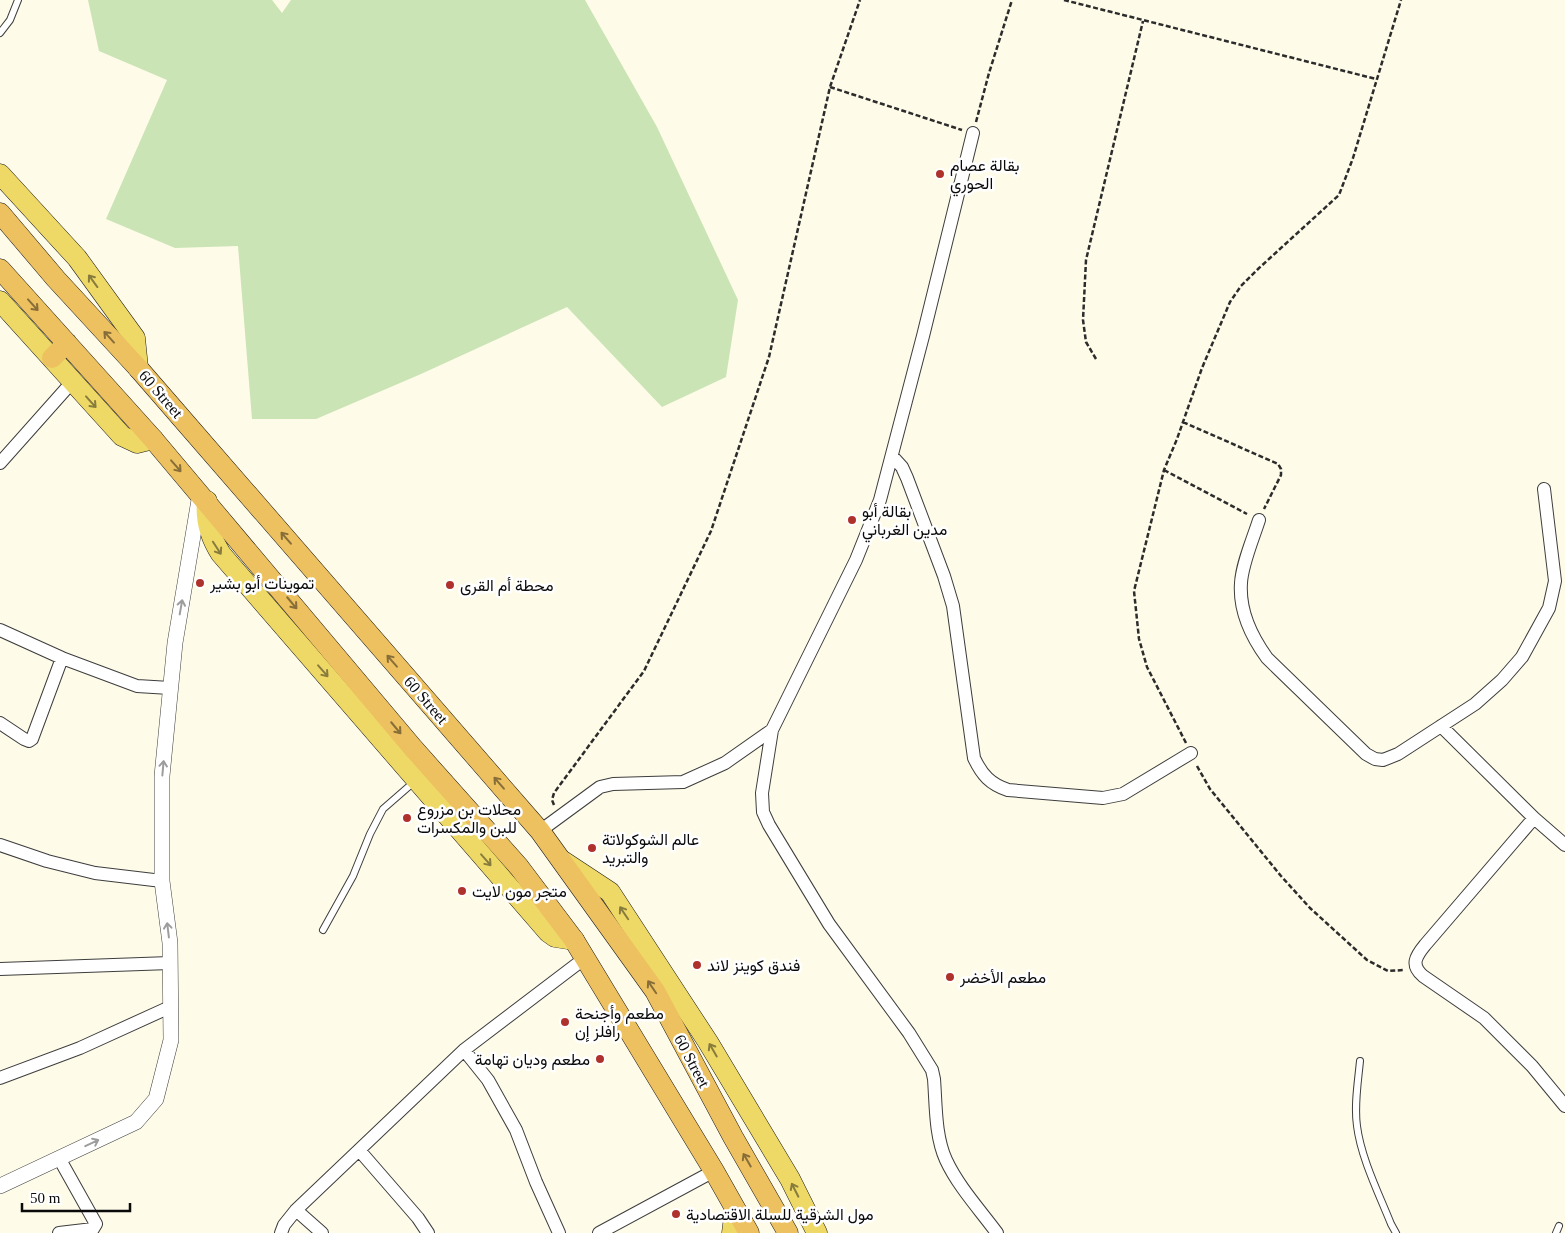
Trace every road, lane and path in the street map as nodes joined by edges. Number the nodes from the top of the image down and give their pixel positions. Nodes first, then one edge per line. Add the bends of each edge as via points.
1 (18, 0) edge
2 (860, 0) edge
3 (1012, 0) edge
4 (1064, 0) edge
5 (1143, 21) junction
6 (0, 33) edge
7 (1376, 80) dead end
8 (830, 87) junction
9 (973, 133) junction
10 (0, 174) edge
11 (0, 213) edge
12 (0, 269) edge
13 (0, 301) edge
14 (67, 343) junction
15 (52, 358) junction
16 (1096, 359) dead end
17 (138, 368) junction
18 (73, 382) junction
19 (1183, 422) dead end
20 (153, 440) junction
21 (892, 456) junction
22 (0, 463) edge
23 (1164, 470) dead end
24 (1544, 489) dead end
25 (203, 498) junction
26 (1259, 520) junction
27 (1560, 581) edge
28 (0, 630) edge
29 (62, 658) junction
30 (170, 688) junction
31 (0, 722) edge
32 (1441, 726) junction
33 (772, 730) junction
34 (1191, 753) dead end
35 (406, 754) junction
36 (417, 780) junction
37 (559, 817) junction
38 (1534, 818) junction
39 (540, 831) junction
40 (0, 845) edge
41 (1565, 845) edge
42 (563, 862) junction
43 (162, 881) junction
44 (323, 930) dead end
45 (574, 940) junction
46 (585, 958) junction
47 (170, 963) junction
48 (0, 969) edge
49 (170, 1007) junction
50 (464, 1050) junction
51 (1360, 1061) dead end
52 (0, 1078) edge
53 (1565, 1106) edge
54 (359, 1150) junction
55 (59, 1158) junction
56 (714, 1171) junction
57 (0, 1186) edge
58 (735, 1209) junction
59 (296, 1210) junction
60 (1559, 1226) dead end
61 (59, 1233) edge
62 (281, 1233) edge
63 (322, 1233) edge
64 (428, 1233) edge
65 (559, 1233) edge
66 (599, 1233) edge
67 (732, 1233) edge
68 (749, 1233) edge
69 (788, 1233) edge
70 (817, 1233) edge
71 (997, 1233) edge
72 (1396, 1233) edge
73 (1556, 1233) edge

1 - 6 lane
2 - 8 path
3 - 9 path
4 - 5 path
5 - 7 path
5 - 16 path via 1086,260 1083,320 1086,342
8 - 9 path
8 - 37 path via 768,357 710,532 644,671 554,793 552,800
9 - 21 street
17 -> 10 main road via 135,338 77,258
17 -> 11 highway, 60 Street
12 -> 14 highway
13 - 15 main road
14 - 15 highway
14 - 20 highway
15 - 18 main road
39 -> 17 highway, 60 Street
18 -> 20 main road via 122,436 137,443
18 - 22 street
19 - 26 path via 1278,464 1282,469
20 -> 25 highway
21 - 33 street via 880,500 856,560
21 - 34 street via 902,466 907,478 953,606 974,758 987,780 1008,790 1103,798 1123,794
23 - 26 path
24 - 27 street
30 -> 25 street via 175,643
25 -> 35 highway
26 - 32 street via 1240,583 1248,628 1267,658 1375,759 1383,760 1398,754
27 - 32 street via 1522,657 1475,704
28 - 29 street
29 - 30 street via 137,686
29 - 31 street via 32,739 24,739
43 -> 30 street via 162,776
32 - 38 street
33 - 37 street via 725,764 683,782 600,787
33 - 71 street via 762,793 768,826 829,924 932,1070 939,1135 945,1158
35 - 36 main road
35 - 45 highway via 518,867
36 - 44 lane via 383,809 353,876
36 -> 45 main road via 548,932 556,938
37 - 39 street
38 - 41 street
38 - 53 street via 1425,944 1414,961 1418,972 1490,1024 1532,1066
39 - 42 highway, 60 Street
40 - 43 street via 95,873
69 -> 42 highway, 60 Street via 655,991
70 -> 42 main road via 790,1179 708,1042 610,892
47 -> 43 street
45 - 46 highway
46 - 50 street
46 - 56 highway
47 - 48 street
47 - 49 street
49 - 52 street via 80,1048
55 -> 49 street via 136,1122 156,1099 170,1040
50 - 54 street
50 - 65 street via 488,1080 516,1130
51 - 72 lane via 1356,1126 1364,1155
54 - 59 street
54 - 64 street
55 - 57 street
55 - 61 street via 96,1224 93,1229
56 - 58 highway
56 - 66 street
58 - 67 main road
58 - 68 highway
59 - 62 street
59 - 63 street
60 - 73 lane

